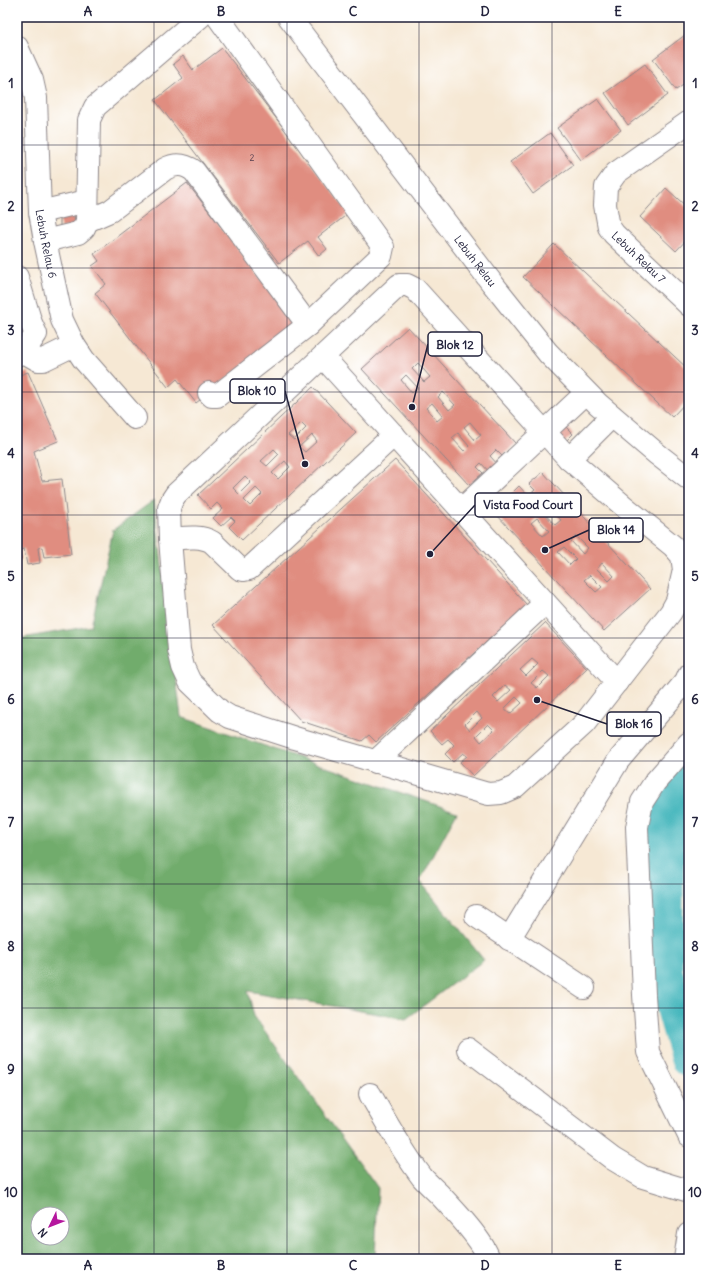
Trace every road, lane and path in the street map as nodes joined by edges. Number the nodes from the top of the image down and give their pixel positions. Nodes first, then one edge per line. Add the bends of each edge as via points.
1 (200, 17) edge
2 (218, 17) edge
3 (289, 17) edge
4 (17, 48) edge
5 (689, 122) edge
6 (87, 211) junction
7 (40, 212) junction
8 (44, 241) junction
9 (17, 277) edge
10 (689, 305) edge
11 (62, 320) junction
12 (308, 325) junction
13 (36, 334) junction
14 (74, 345) junction
15 (21, 354) edge
16 (323, 357) junction
17 (209, 393) dead end
18 (586, 393) junction
19 (612, 416) junction
20 (135, 418) dead end
21 (545, 433) junction
22 (394, 435) junction
23 (569, 459) junction
24 (689, 479) edge
25 (461, 510) junction
26 (170, 539) junction
27 (545, 603) junction
28 (689, 674) edge
29 (617, 682) junction
30 (689, 743) edge
31 (375, 762) junction
32 (476, 916) dead end
33 (509, 939) junction
34 (584, 988) dead end
35 (468, 1049) dead end
36 (370, 1094) dead end
37 (689, 1136) edge
38 (689, 1191) edge
39 (689, 1234) edge
40 (489, 1259) edge
41 (685, 1259) edge

1 - 6 street via 95,107 90,120
2 - 12 street via 383,247 381,256
3 - 18 street, Lebuh Relau via 492,283 548,353
4 - 7 street, Lebuh Relau 6 via 32,80 36,98
5 - 10 street, Lebuh Relau 7 via 616,173 606,187 605,205 609,227 614,234
6 - 7 street
6 - 8 street via 84,228 78,233
6 - 12 street via 110,211 165,169 179,164 187,166 194,171
7 - 8 street, Lebuh Relau 6
8 - 11 street, Lebuh Relau 6
9 - 13 street
11 - 13 street
11 - 14 street, Lebuh Relau 6
12 - 17 street via 217,396
13 - 15 street
14 - 15 street via 43,360
14 - 20 street, Lebuh Relau 6
16 - 21 street via 399,285 407,285 415,289
16 - 22 street
16 - 26 street via 176,494 169,508
18 - 19 street, Lebuh Relau
18 - 21 street
19 - 23 street
19 - 24 street, Lebuh Relau
21 - 23 street
21 - 25 street
22 - 25 street
22 - 26 street via 249,569 240,569 207,539
23 - 29 street via 682,556 684,570 672,612
25 - 27 street
26 - 31 street via 179,650 190,682 220,711 230,717
27 - 29 street
27 - 31 street
28 - 33 street via 686,681 618,761
29 - 31 street via 584,724 515,787 501,793 488,794
30 - 37 street via 655,782 642,802 638,827 648,1052
32 - 33 street
33 - 34 street
35 - 38 street via 613,1160 643,1177
36 - 40 street via 422,1177 475,1236
39 - 41 street

